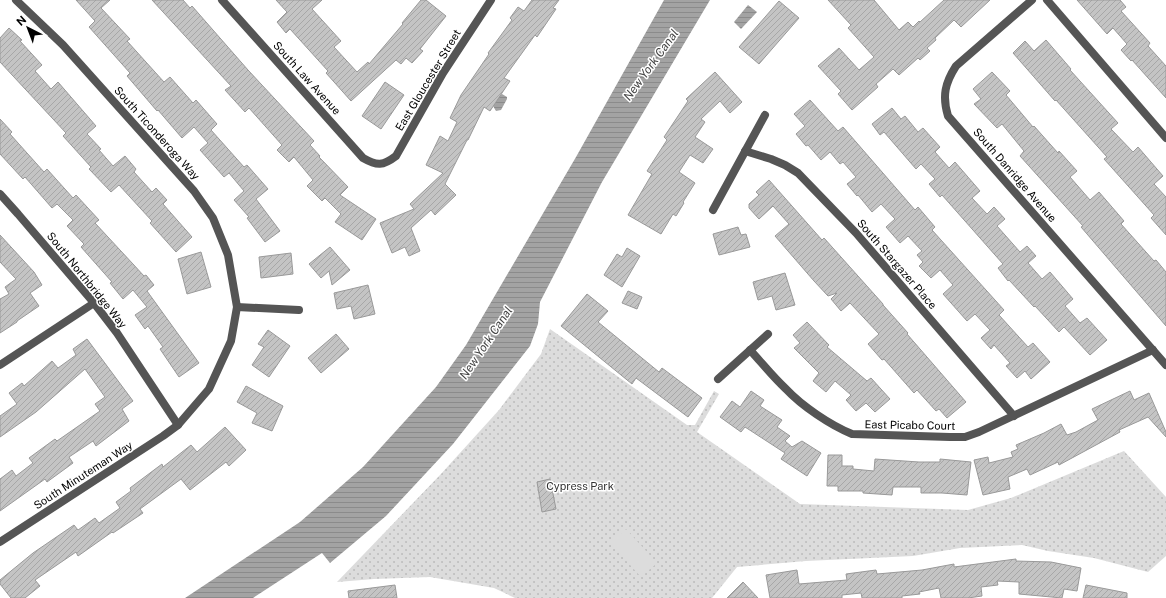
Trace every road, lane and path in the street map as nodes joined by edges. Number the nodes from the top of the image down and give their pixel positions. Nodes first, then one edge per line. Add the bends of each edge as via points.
1 (16, 0) edge
2 (222, 0) edge
3 (491, 0) edge
4 (1032, 0) edge
5 (1047, 0) edge
6 (765, 115) dead end
7 (1166, 138) edge
8 (745, 151) junction
9 (380, 165) joint
10 (0, 194) edge
11 (713, 210) dead end
12 (94, 303) junction
13 (236, 307) junction
14 (299, 310) dead end
15 (768, 334) dead end
16 (750, 350) junction
17 (1153, 350) junction
18 (0, 365) edge
19 (1166, 365) edge
20 (718, 379) dead end
21 (1014, 416) junction
22 (178, 425) junction
23 (0, 542) edge

1 - 13 street, South Ticonderoga Way via 63,45 194,191 213,218 228,255
2 - 9 street, South Law Avenue via 363,158
3 - 9 street, East Gloucester Street via 443,73 396,156
4 - 17 street, South Danridge Avenue via 956,66 948,79 945,94 944,104 948,116
5 - 7 street
6 - 8 street
8 - 11 street
8 - 21 street, South Stargazer Place via 778,162 798,174 856,233
10 - 12 street, South Northbridge Way
12 - 18 street
12 - 22 street, South Northbridge Way
13 - 14 street
13 - 22 street, South Ticonderoga Way via 231,341 209,388
15 - 16 street
16 - 20 street
16 - 21 street, East Picabo Court via 797,400 838,428 852,434 965,437
17 - 19 street, South Danridge Avenue
17 - 21 street, East Picabo Court
22 - 23 street, South Minuteman Way

